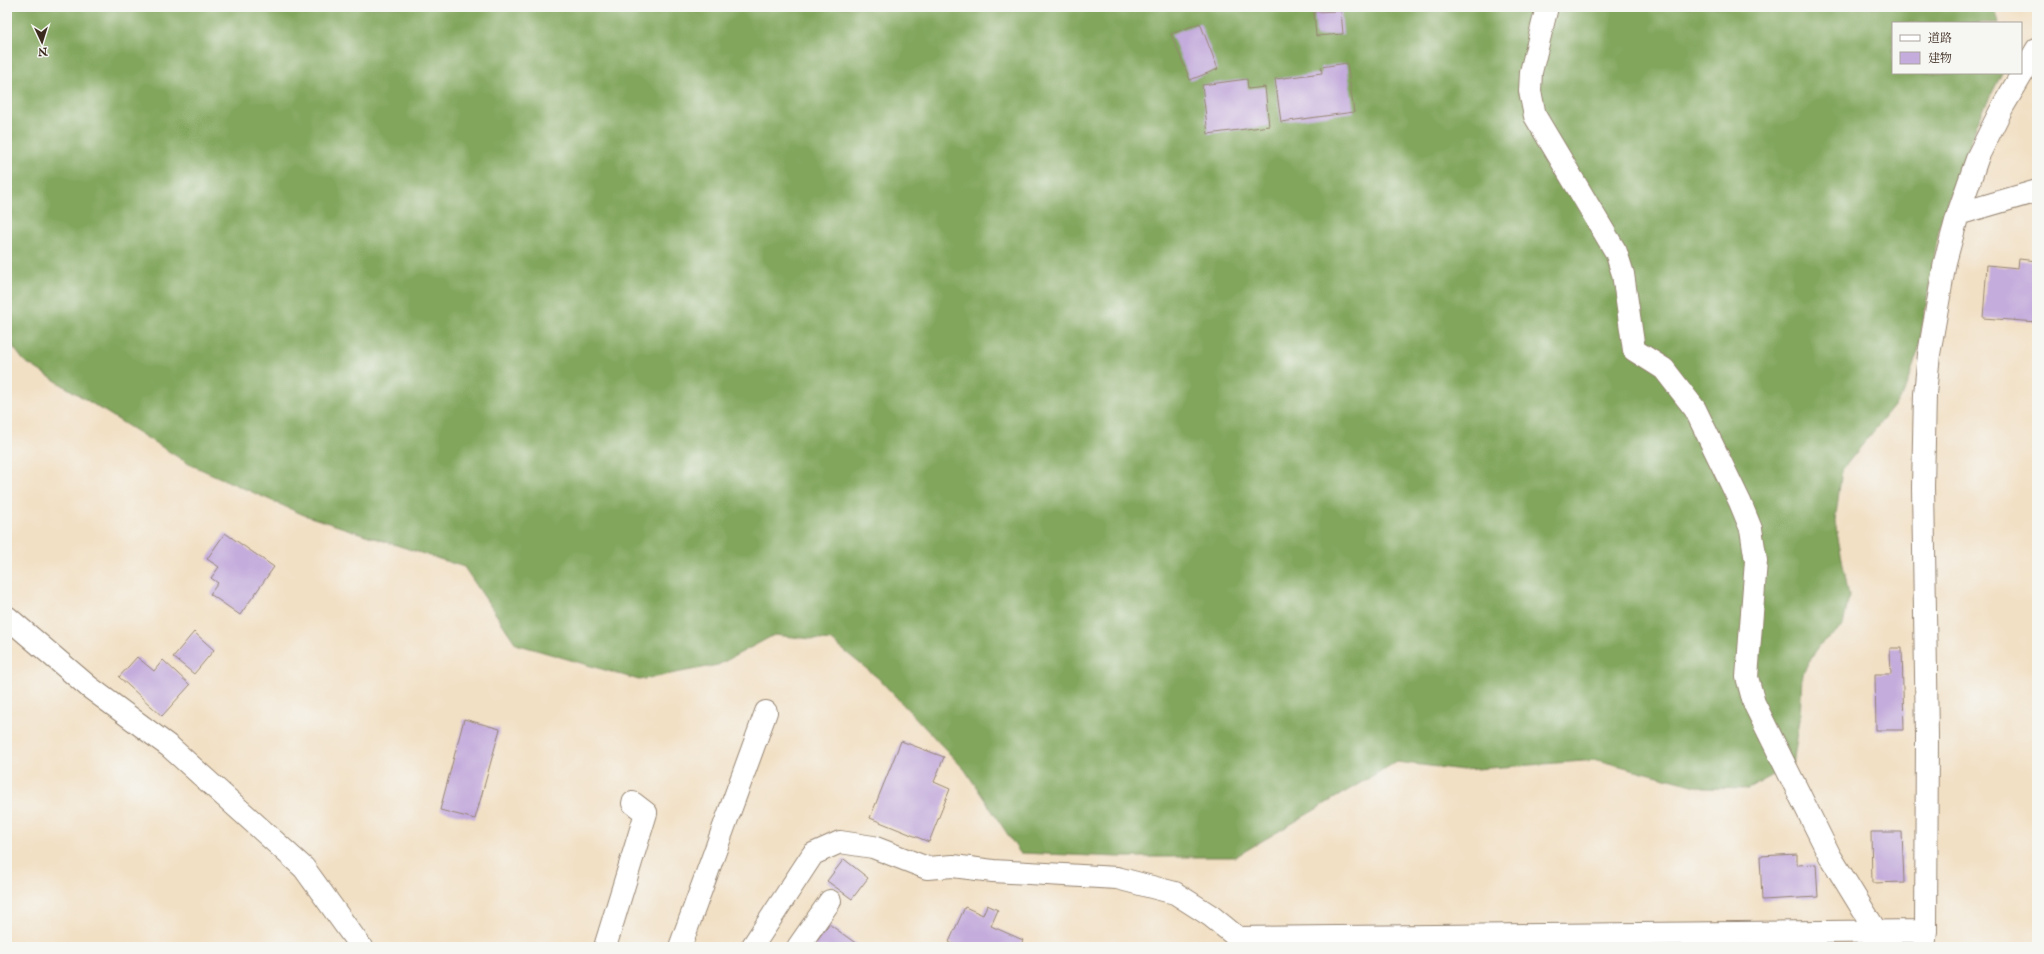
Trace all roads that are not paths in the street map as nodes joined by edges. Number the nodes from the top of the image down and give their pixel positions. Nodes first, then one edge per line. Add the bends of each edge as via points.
1 (1547, 7) edge
2 (2037, 49) edge
3 (2037, 191) edge
4 (1958, 214) junction
5 (7, 617) edge
6 (766, 712) dead end
7 (632, 803) dead end
8 (830, 902) dead end
9 (1876, 931) junction
10 (1925, 939) edge
11 (361, 947) edge
12 (604, 947) edge
13 (680, 947) edge
14 (752, 947) edge
15 (798, 947) edge

1 - 9 street via 1531,72 1530,91 1534,116 1616,252 1623,274 1634,350 1664,368 1695,409 1740,502 1751,530 1756,561 1747,677 1754,703 1830,856
2 - 4 street via 2003,106 1982,149
3 - 4 street
4 - 10 street via 1945,262 1929,354 1925,394
5 - 11 street via 89,687 170,746 304,868
6 - 13 street
7 - 12 street via 646,813
8 - 15 street
9 - 10 street
9 - 14 street via 1238,938 1211,916 1175,893 1117,878 993,871 953,866 927,868 873,847 840,842 813,854

